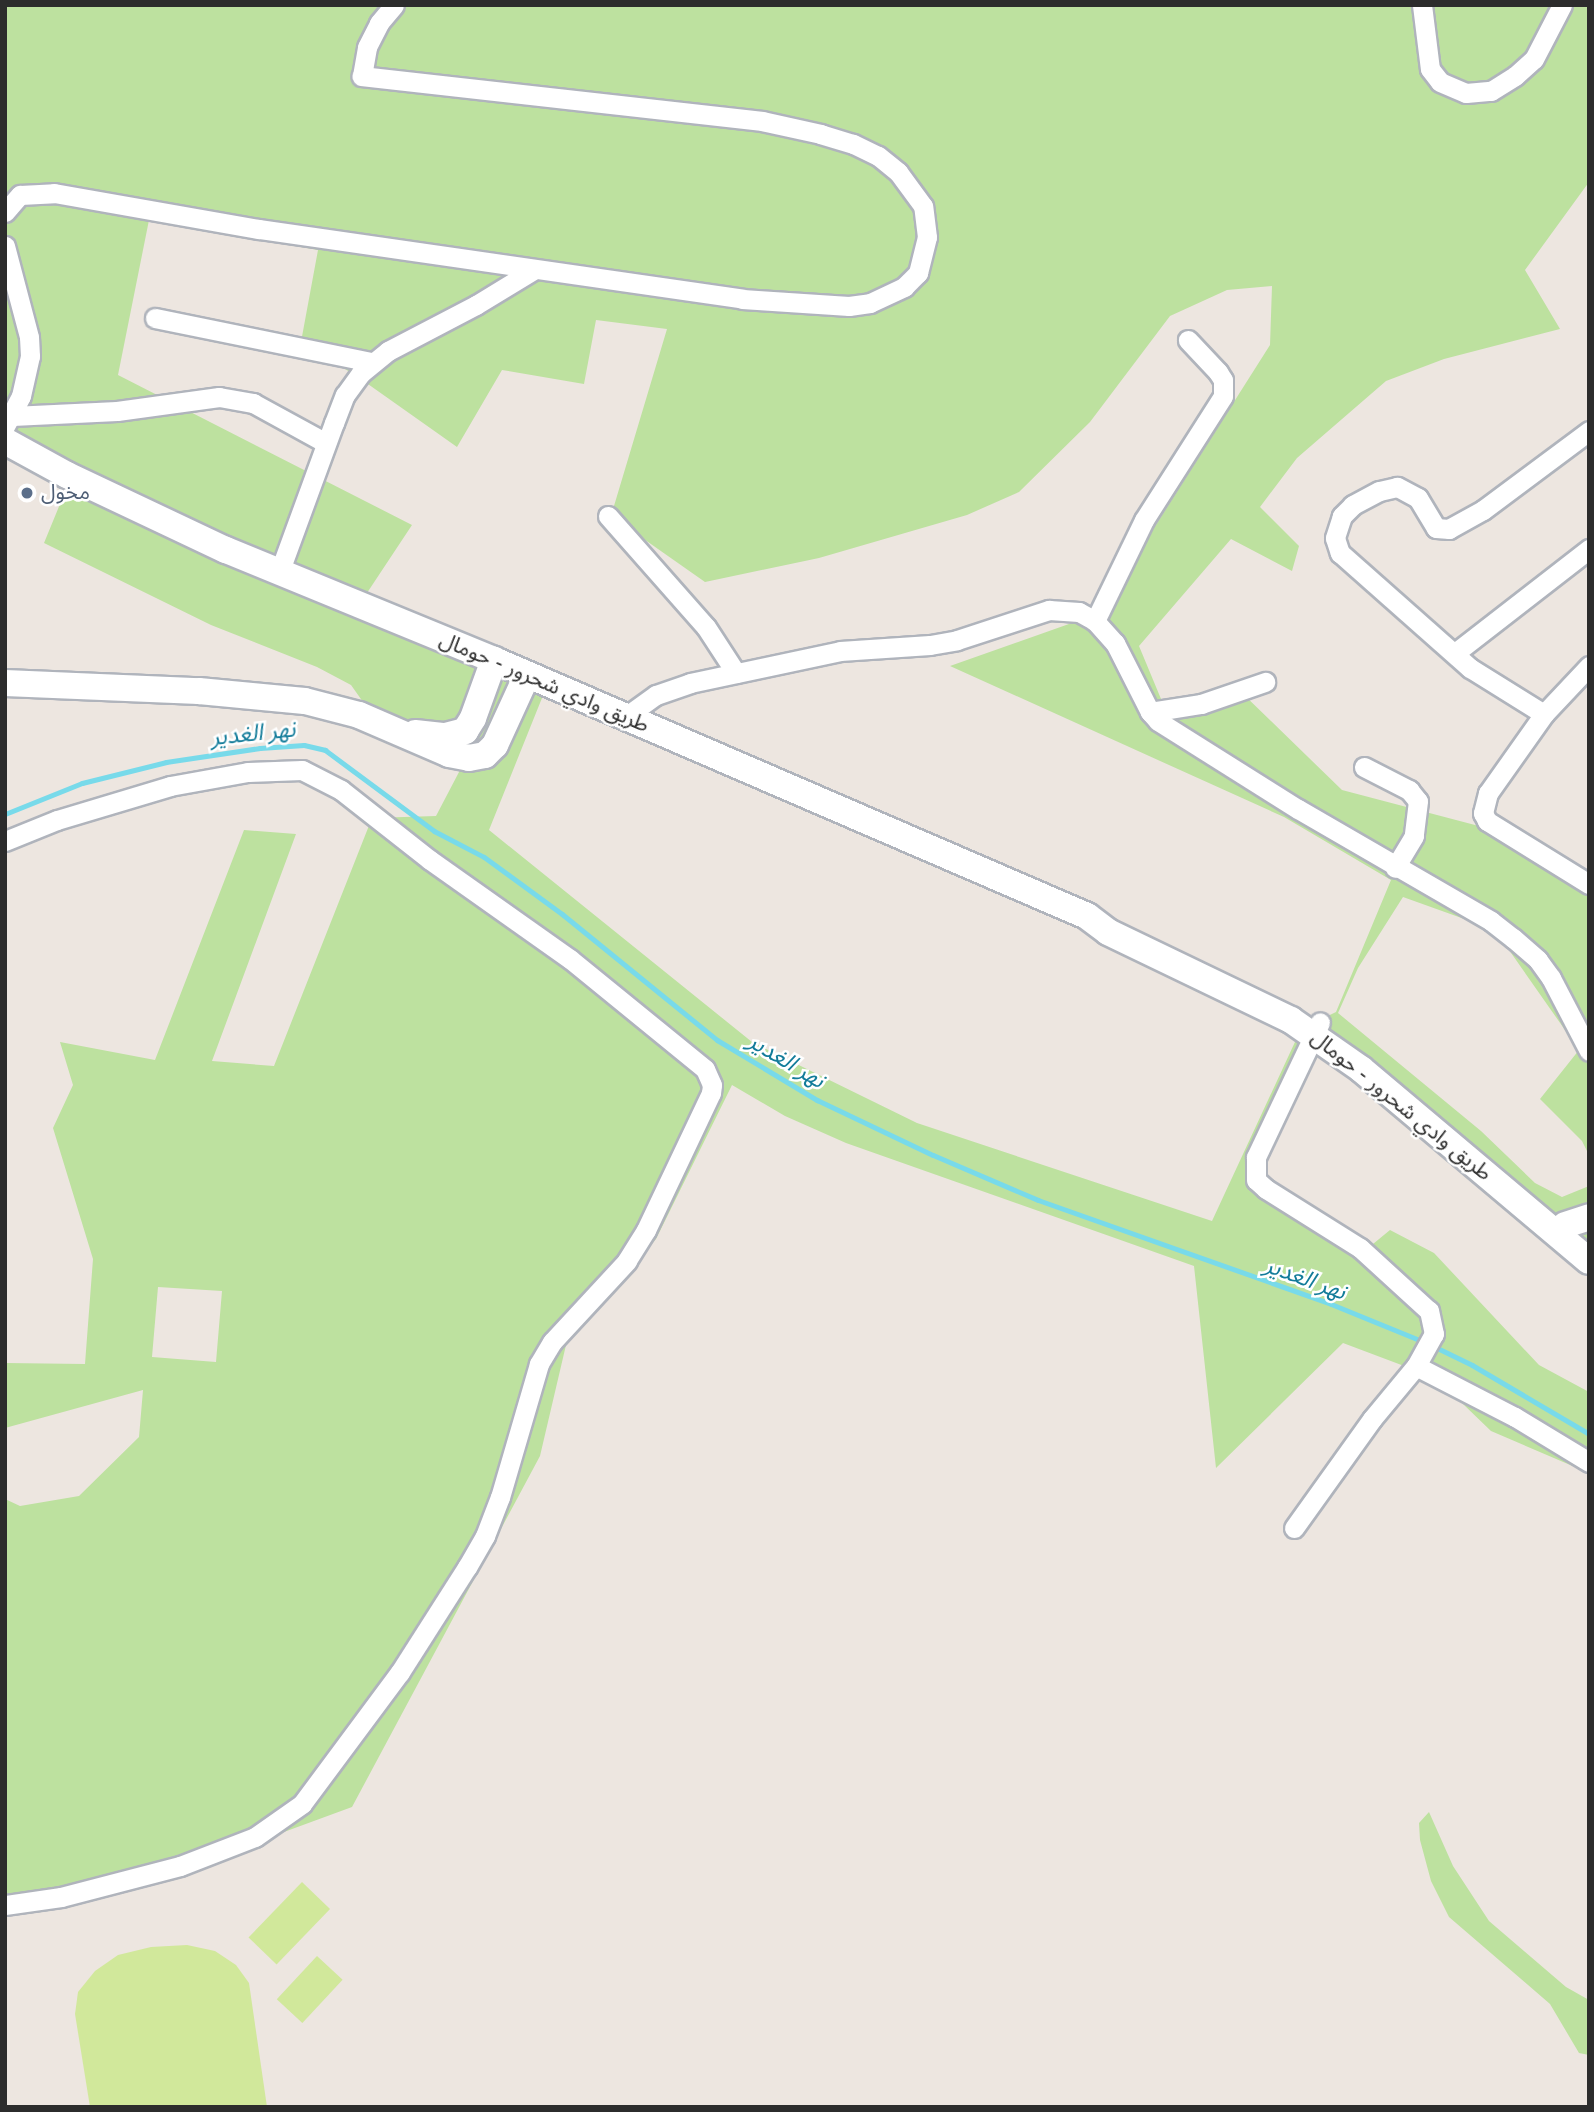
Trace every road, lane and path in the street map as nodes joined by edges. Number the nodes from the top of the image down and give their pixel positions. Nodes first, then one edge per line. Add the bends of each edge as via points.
1 (394, 5) edge
2 (1422, 5) edge
3 (1562, 5) edge
4 (5, 212) edge
5 (5, 246) edge
6 (532, 271) junction
7 (155, 318) dead end
8 (1188, 340) dead end
9 (372, 362) junction
10 (7, 428) edge
11 (1589, 431) edge
12 (326, 443) junction
13 (608, 516) dead end
14 (1589, 549) edge
15 (279, 573) junction
16 (1095, 621) junction
17 (1455, 653) junction
18 (494, 660) junction
19 (1589, 666) edge
20 (736, 673) junction
21 (527, 675) junction
22 (1265, 682) dead end
23 (5, 683) edge
24 (1150, 712) junction
25 (1544, 714) junction
26 (624, 718) junction
27 (396, 730) junction
28 (1364, 767) dead end
29 (5, 841) edge
30 (1395, 868) junction
31 (1589, 884) edge
32 (1317, 1028) junction
33 (1589, 1051) edge
34 (1522, 1196) junction
35 (1577, 1221) edge
36 (1589, 1243) edge
37 (1589, 1261) edge
38 (1418, 1363) junction
39 (1589, 1462) edge
40 (1294, 1528) dead end
41 (5, 1905) edge

1 - 6 street via 367,47 362,76 762,121 821,134 853,144 898,172 914,190 926,220 924,257 918,273 892,295 849,306 742,299
2 - 3 street via 1430,68 1440,82 1466,93 1491,91 1515,76 1534,58
4 - 6 street via 20,195 54,193
5 - 10 street via 30,356
6 - 9 street
7 - 9 street
8 - 16 street via 1223,380 1223,396 1144,520
9 - 12 street via 345,395
10 - 12 street via 191,399 228,398 253,403
10 - 15 main road, طريق وادي شحرور - حومال via 146,514
11 - 17 street via 1449,529 1436,528 1418,498 1397,487 1379,491 1342,516 1335,538 1340,554
12 - 15 street
13 - 20 street via 706,627
14 - 17 street
15 - 18 main road, طريق وادي شحرور - حومال
16 - 20 street via 1069,610 1049,610 957,640 840,652
16 - 24 street via 1123,653
17 - 25 street via 1469,668
18 - 21 main road, طريق وادي شحرور - حومال
18 - 27 main road via 465,731 437,736
19 - 25 street
20 - 26 street via 668,689
21 - 26 main road, طريق وادي شحرور - حومال
21 - 27 main road via 502,733 485,755 449,754
22 - 24 street via 1201,704
23 - 27 main road via 265,695 329,705
24 - 30 street via 1191,743
25 - 31 street via 1488,793 1483,813 1487,821
26 - 32 main road, طريق وادي شحرور - حومال via 1087,916 1108,932 1275,994
28 - 30 street via 1409,790 1418,801 1414,836
29 - 41 street via 170,786 248,772 302,770 341,790 429,860 570,959 705,1069 712,1085 646,1230 627,1261 552,1342 539,1364 485,1536 394,1682 302,1804 254,1837 180,1866 61,1897
30 - 33 street via 1491,921 1538,960
32 - 34 main road, طريق وادي شحرور - حومال
32 - 38 street via 1256,1157 1256,1180 1360,1248 1429,1311 1434,1334
34 - 35 main road, طريق وادي شحرور - حومال
34 - 37 main road, طريق وادي شحرور - حومال
35 - 36 main road, طريق وادي شحرور - حومال
38 - 39 street
38 - 40 street

